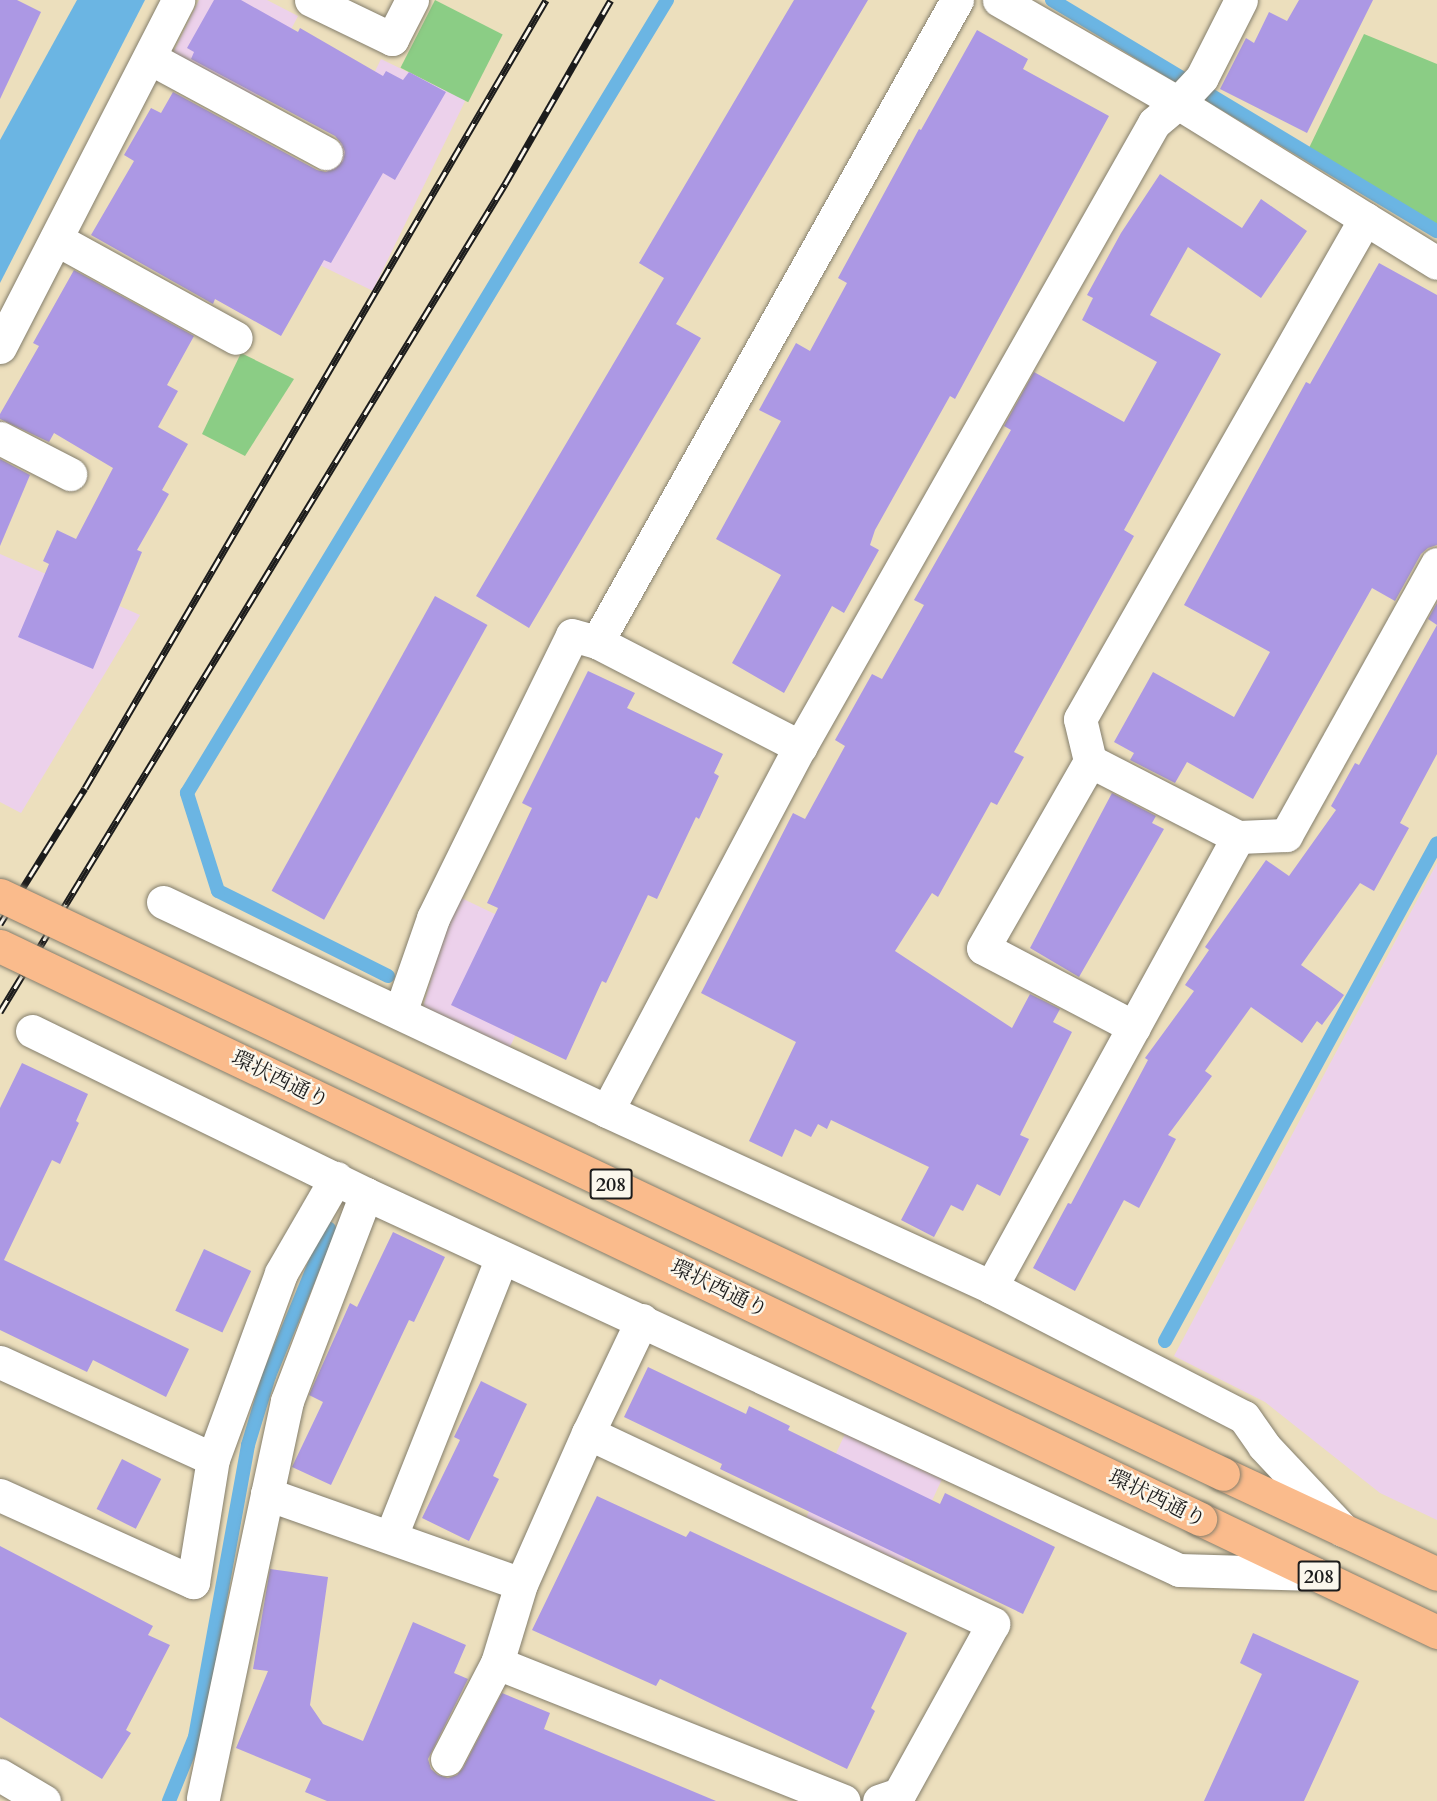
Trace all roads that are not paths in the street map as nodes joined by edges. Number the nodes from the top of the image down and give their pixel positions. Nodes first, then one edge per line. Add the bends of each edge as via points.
1 (178, 0) edge
2 (311, 0) edge
3 (412, 0) edge
4 (957, 0) edge
5 (999, 0) edge
6 (1241, 0) edge
7 (150, 58) junction
8 (1178, 103) junction
9 (326, 153) dead end
10 (1365, 219) junction
11 (56, 239) junction
12 (1437, 263) edge
13 (236, 339) dead end
14 (0, 347) edge
15 (0, 438) edge
16 (70, 474) dead end
17 (1437, 564) edge
18 (597, 642) junction
19 (800, 747) junction
20 (1090, 761) junction
21 (1238, 837) junction
22 (0, 895) edge
23 (164, 902) dead end
24 (0, 946) edge
25 (400, 1013) junction
26 (1134, 1027) junction
27 (32, 1031) dead end
28 (607, 1111) junction
29 (336, 1178) junction
30 (366, 1194) junction
31 (502, 1257) junction
32 (991, 1287) junction
33 (642, 1320) junction
34 (0, 1362) edge
35 (588, 1432) junction
36 (213, 1459) junction
37 (0, 1494) edge
38 (267, 1494) junction
39 (1343, 1530) junction
40 (391, 1536) junction
41 (1315, 1574) junction
42 (1437, 1574) edge
43 (521, 1584) junction
44 (1437, 1632) edge
45 (497, 1663) junction
46 (447, 1759) dead end
47 (0, 1775) edge
48 (31, 1798) edge
49 (205, 1800) edge
50 (844, 1801) edge
51 (879, 1801) edge

1 - 7 street
2 - 3 street via 392,39
4 - 18 street
5 - 8 street
6 - 8 street via 1202,77
7 - 9 street
7 - 11 street
8 - 10 street
8 - 19 street via 1154,123
10 - 12 street
10 - 20 street via 1080,718
11 - 13 street
11 - 14 street
15 - 16 street
17 - 21 street via 1286,835
18 - 19 street
18 - 25 street via 572,635 433,918
19 - 28 street
20 - 21 street
20 - 26 street via 984,948
21 - 26 street
22 - 39 highway, 208, bridge
23 - 25 street
24 - 41 highway, 環状西通り / 208, bridge
25 - 28 street
26 - 32 street
27 - 29 street
28 - 32 street
29 - 30 street
29 - 36 street via 281,1273
30 - 31 street
30 - 38 street via 288,1401
31 - 33 street
31 - 40 street
32 - 39 street via 1244,1417 1264,1446
33 - 35 street
33 - 41 street via 1179,1570
34 - 36 street
35 - 43 street
35 - 51 street via 993,1623 899,1794
36 - 37 street via 193,1582
38 - 40 street
38 - 49 street
39 - 42 highway, 208
40 - 43 street
41 - 44 highway, 環状西通り / 208
43 - 45 street
45 - 46 street
45 - 50 street
47 - 48 street

